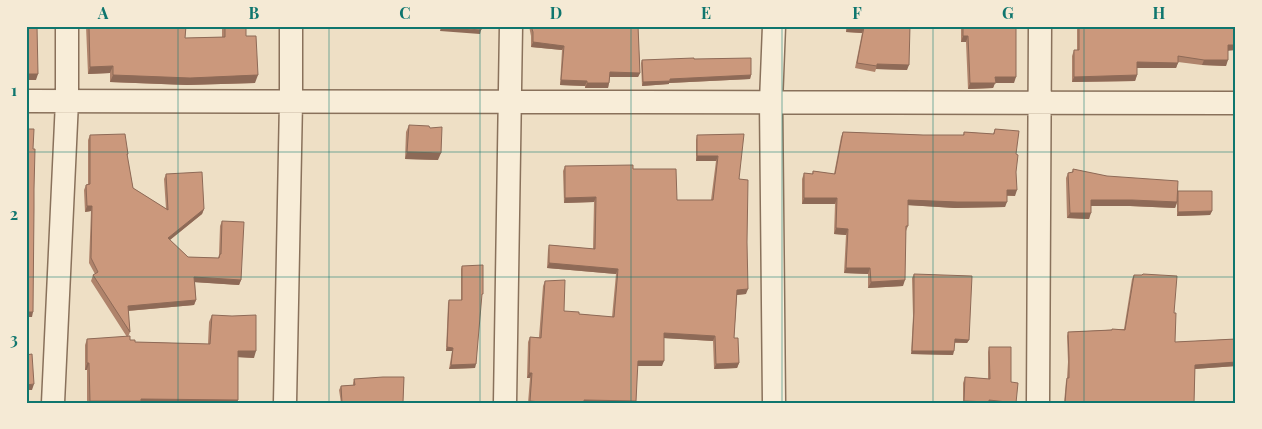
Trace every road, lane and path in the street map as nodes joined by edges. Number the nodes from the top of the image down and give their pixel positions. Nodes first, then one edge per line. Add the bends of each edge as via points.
1 (67, 26) edge
2 (290, 26) edge
3 (511, 26) edge
4 (774, 26) edge
5 (1040, 26) edge
6 (26, 101) edge
7 (67, 101) junction
8 (510, 101) junction
9 (291, 102) junction
10 (771, 102) junction
11 (1040, 102) junction
12 (1236, 103) edge
13 (54, 403) edge
14 (285, 403) edge
15 (505, 403) edge
16 (774, 403) edge
17 (1038, 403) edge

1 - 7 street
2 - 9 street
3 - 8 street
4 - 10 street
5 - 11 street
6 - 7 street
7 - 9 street
7 - 13 street
8 - 9 street
8 - 10 street
8 - 15 street
9 - 14 street
10 - 11 street
10 - 16 street
11 - 12 street
11 - 17 street

